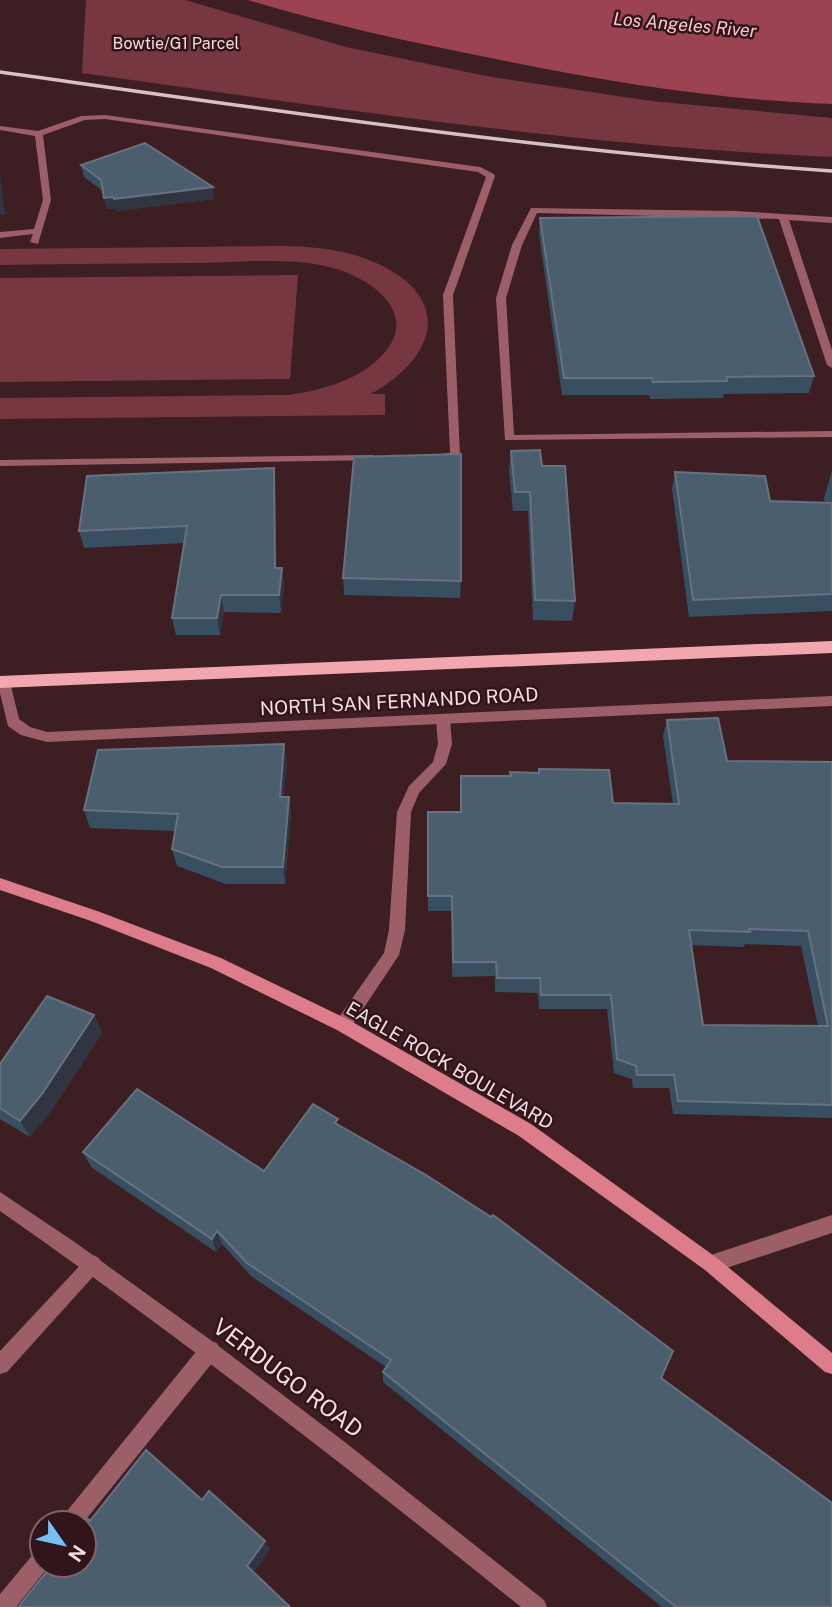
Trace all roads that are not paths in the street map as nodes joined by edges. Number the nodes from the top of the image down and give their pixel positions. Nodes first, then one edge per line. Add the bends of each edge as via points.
1 (0, 128) edge
2 (39, 134) junction
3 (783, 217) junction
4 (832, 220) edge
5 (38, 231) junction
6 (0, 235) edge
7 (34, 242) dead end
8 (832, 365) edge
9 (832, 434) edge
10 (425, 457) edge
11 (385, 458) edge
12 (0, 463) edge
13 (832, 647) edge
14 (2, 682) edge
15 (832, 701) edge
16 (443, 720) junction
17 (0, 884) edge
18 (343, 1025) junction
19 (0, 1200) edge
20 (832, 1224) edge
21 (93, 1264) junction
22 (711, 1264) junction
23 (209, 1350) junction
24 (0, 1365) edge
25 (832, 1365) edge
26 (82, 1509) edge
27 (28, 1576) edge
28 (3, 1607) edge
29 (537, 1607) edge

1 - 2 street
2 - 5 street via 47,200
2 - 10 street via 84,118 105,117 480,170 491,176 448,295 456,454
3 - 4 street
3 - 8 street
3 - 9 street via 534,210 517,245 501,299 509,438
5 - 6 street
5 - 7 street
11 - 12 street
13 - 14 main road, NORTH SAN FERNANDO ROAD
14 - 16 street, NORTH SAN FERNANDO ROAD via 13,722 47,737
15 - 16 street, NORTH SAN FERNANDO ROAD
16 - 18 street via 445,744 439,765 414,790 404,812 397,930 391,956
17 - 18 main road, EAGLE ROCK BOULEVARD via 216,963
18 - 22 main road, EAGLE ROCK BOULEVARD via 525,1130
19 - 21 street, VERDUGO ROAD
20 - 22 street
21 - 23 street, VERDUGO ROAD
21 - 24 street
22 - 25 main road, EAGLE ROCK BOULEVARD
23 - 26 street
23 - 29 street, VERDUGO ROAD
27 - 28 street

